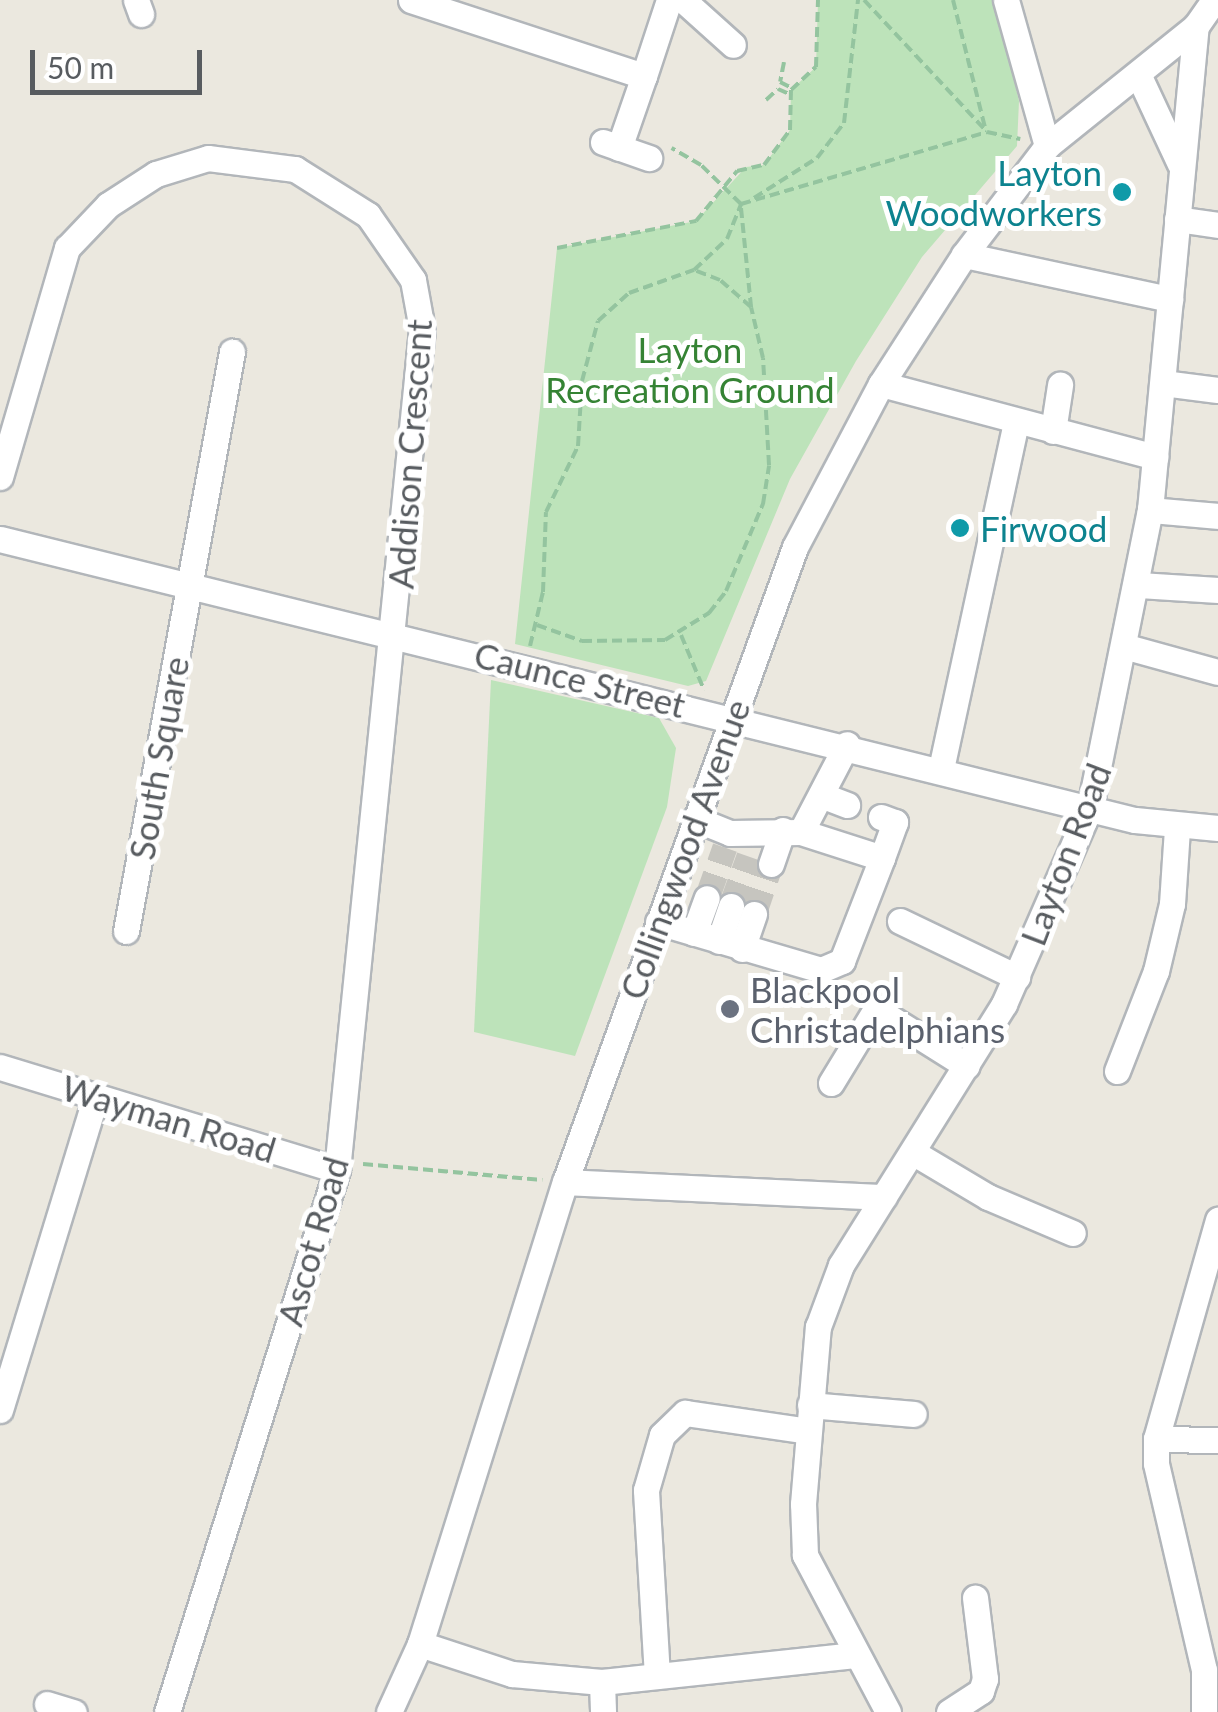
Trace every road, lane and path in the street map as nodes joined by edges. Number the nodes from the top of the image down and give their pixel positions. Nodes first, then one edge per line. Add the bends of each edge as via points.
1 (410, 0) edge
2 (669, 0) edge
3 (683, 0) edge
4 (818, 0) edge
5 (861, 0) edge
6 (952, 0) edge
7 (1006, 0) edge
8 (1214, 0) edge
9 (1207, 28) edge
10 (732, 47) dead end
11 (784, 62) dead end
12 (1138, 74) junction
13 (644, 76) junction
14 (779, 85) junction
15 (791, 91) junction
16 (766, 100) dead end
17 (986, 132) junction
18 (616, 140) junction
19 (1047, 146) junction
20 (649, 158) dead end
21 (1180, 164) junction
22 (724, 187) junction
23 (741, 204) junction
24 (1177, 220) junction
25 (1218, 225) edge
26 (557, 248) dead end
27 (964, 254) junction
28 (694, 270) junction
29 (1170, 299) junction
30 (751, 308) junction
31 (232, 352) dead end
32 (1163, 383) junction
33 (881, 384) junction
34 (1060, 385) dead end
35 (1218, 390) edge
36 (1016, 421) junction
37 (1053, 430) junction
38 (1155, 456) junction
39 (0, 477) edge
40 (1150, 510) junction
41 (1218, 516) edge
42 (0, 539) edge
43 (1139, 584) junction
44 (190, 586) junction
45 (1218, 590) edge
46 (536, 625) junction
47 (395, 634) junction
48 (681, 634) junction
49 (1127, 647) junction
50 (524, 666) junction
51 (1218, 672) edge
52 (722, 714) junction
53 (846, 744) junction
54 (941, 769) junction
55 (821, 795) junction
56 (847, 805) dead end
57 (1090, 807) junction
58 (880, 817) dead end
59 (694, 820) junction
60 (1177, 828) junction
61 (1218, 828) edge
62 (760, 842) junction
63 (882, 858) junction
64 (900, 921) dead end
65 (658, 922) junction
66 (126, 931) dead end
67 (718, 941) junction
68 (1017, 976) junction
69 (967, 1066) junction
70 (0, 1067) edge
71 (1117, 1071) dead end
72 (832, 1083) dead end
73 (96, 1096) junction
74 (914, 1153) junction
75 (338, 1166) junction
76 (565, 1182) junction
77 (884, 1198) junction
78 (1218, 1220) edge
79 (1074, 1234) dead end
80 (0, 1410) edge
81 (914, 1414) dead end
82 (809, 1418) junction
83 (1156, 1439) junction
84 (1218, 1440) edge
85 (975, 1598) dead end
86 (420, 1644) junction
87 (854, 1655) junction
88 (1211, 1670) edge
89 (657, 1676) junction
90 (602, 1682) junction
91 (48, 1704) dead end
92 (74, 1712) edge
93 (167, 1712) edge
94 (389, 1712) edge
95 (603, 1712) edge
96 (888, 1712) edge
97 (949, 1712) edge
98 (1204, 1712) edge

1 - 13 street
2 - 13 street
3 - 10 street
4 - 15 path via 816,68
5 - 17 path
5 - 23 path via 844,123 817,158
6 - 17 path
7 - 19 street
8 - 9 street, Layton Road
9 - 12 street, Layton Road
9 - 21 street, Layton Road
11 - 14 path
12 - 19 street, Collingwood Avenue
12 - 21 street, Layton Road
13 - 18 street
14 - 15 path
14 - 16 path
15 - 22 path via 790,130 764,165 737,172
17 - 19 path
17 - 23 path
18 - 20 street
18 - 22 path via 676,150
19 - 27 street, Collingwood Avenue
21 - 24 street, Layton Road
22 - 23 path
22 - 26 path via 696,221
23 - 28 path via 727,238
23 - 30 path
24 - 25 street
24 - 29 street, Layton Road
27 - 29 street
27 - 33 street, Collingwood Avenue
28 - 30 path via 720,280
28 - 46 path via 629,292 598,321 588,348 578,446 546,512
29 - 32 street, Layton Road
30 - 48 path via 763,358 769,465 763,504 726,591
31 - 44 street, South Square
32 - 35 street
32 - 38 street, Layton Road
33 - 36 street
33 - 52 street, Collingwood Avenue via 795,547
34 - 37 street
36 - 37 street
36 - 54 street
37 - 38 street
38 - 40 street, Layton Road
39 - 47 street, Addison Crescent via 55,272 86,224 131,188 180,164 239,157 295,169 343,195 387,234 421,305
40 - 41 street
40 - 43 street, Layton Road
42 - 44 street, Caunce Street
43 - 45 street
43 - 49 street, Layton Road
44 - 47 street, Caunce Street
44 - 66 street, South Square
46 - 48 path via 559,638 622,644
46 - 50 path
47 - 50 street, Caunce Street
47 - 75 street, Ascot Road
48 - 52 path
49 - 51 street
49 - 57 street, Layton Road
50 - 52 street, Caunce Street
52 - 53 street, Caunce Street
52 - 59 street, Collingwood Avenue
53 - 54 street, Caunce Street
53 - 55 street
54 - 57 street, Caunce Street
55 - 56 street
55 - 62 street
57 - 60 street, Caunce Street
57 - 68 street, Layton Road
58 - 63 street via 895,822
59 - 62 street
59 - 65 street, Collingwood Avenue
60 - 61 street, Caunce Street
60 - 71 street via 1172,904 1156,971
62 - 63 street
63 - 67 street via 842,962 805,970
64 - 68 street
65 - 67 street
65 - 76 street, Collingwood Avenue
67 - 67 street via 731,906
68 - 69 street, Layton Road
69 - 72 street via 876,1009
69 - 74 street, Layton Road
70 - 73 street, Wayman Road
73 - 75 street, Wayman Road
73 - 80 street
74 - 77 street, Layton Road
74 - 79 street via 988,1197
75 - 76 path
75 - 93 street, Ascot Road
76 - 77 street
76 - 86 street, Collingwood Avenue
77 - 82 street, Layton Road via 825,1296
78 - 83 street
81 - 82 street
82 - 87 street, Layton Road via 805,1555
82 - 89 street via 684,1413 662,1435 646,1490
83 - 84 street
83 - 88 street via 1156,1464
85 - 97 street via 986,1679 981,1691
86 - 90 street via 512,1674
86 - 94 street, Collingwood Avenue
87 - 89 street
87 - 96 street, Layton Road
88 - 98 street
89 - 90 street
90 - 95 street
91 - 92 street

